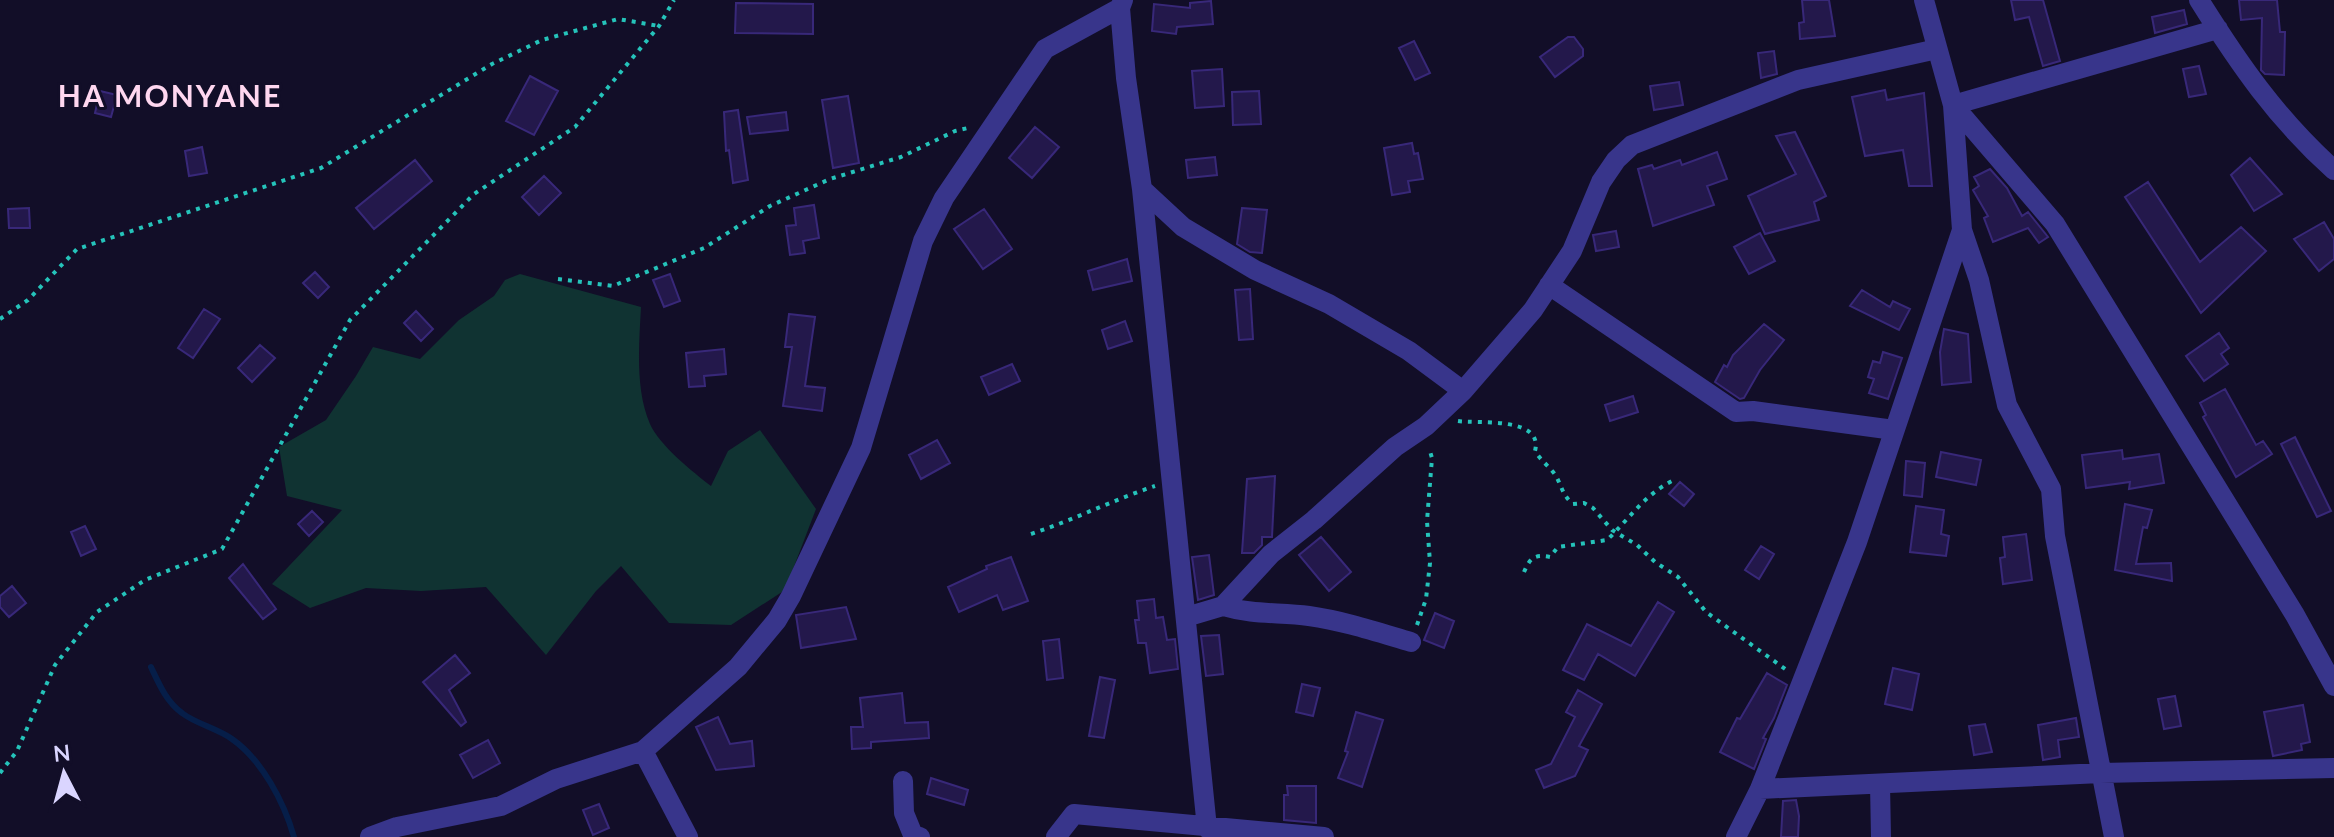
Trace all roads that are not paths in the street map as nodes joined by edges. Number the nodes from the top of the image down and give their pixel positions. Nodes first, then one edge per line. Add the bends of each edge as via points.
1 (1924, 0) edge
2 (2199, 0) edge
3 (1121, 4) edge
4 (2218, 29) junction
5 (1937, 49) junction
6 (1953, 105) junction
7 (2334, 170) edge
8 (1142, 189) junction
9 (1962, 230) junction
10 (1549, 285) junction
11 (1463, 391) junction
12 (1894, 430) junction
13 (1223, 606) junction
14 (1186, 617) junction
15 (1411, 642) road end
16 (2334, 686) edge
17 (643, 751) junction
18 (2334, 768) edge
19 (2101, 773) junction
20 (903, 781) dead end
21 (1880, 784) junction
22 (1760, 789) junction
23 (1207, 828) junction
24 (370, 837) edge
25 (688, 837) edge
26 (920, 837) edge
27 (1056, 837) edge
28 (1324, 837) edge
29 (1736, 837) edge
30 (1881, 837) edge
31 (2114, 837) edge

1 - 5 street
2 - 4 street
3 - 8 street
3 - 17 street via 1045,49 944,198 923,241 861,448 791,596 738,667
4 - 6 street
4 - 7 street via 2245,73
5 - 6 street
5 - 10 street via 1798,80 1632,145 1601,182 1572,251
6 - 9 street
6 - 16 street via 2055,224
8 - 11 street via 1183,227 1255,270 1329,304 1409,351
8 - 14 street
9 - 12 street
9 - 19 street via 1979,280 2007,405 2051,489 2055,536
10 - 11 street
10 - 12 street via 1736,412
11 - 13 street via 1271,554
12 - 22 street via 1857,542
13 - 14 street
13 - 15 street via 1246,613 1342,621
14 - 23 street
17 - 24 street via 556,779 501,806
17 - 25 street
18 - 19 street
19 - 21 street
19 - 31 street
20 - 26 street via 904,813 913,835
21 - 22 street
21 - 30 street
22 - 29 street
23 - 27 street via 1074,814
23 - 28 street

